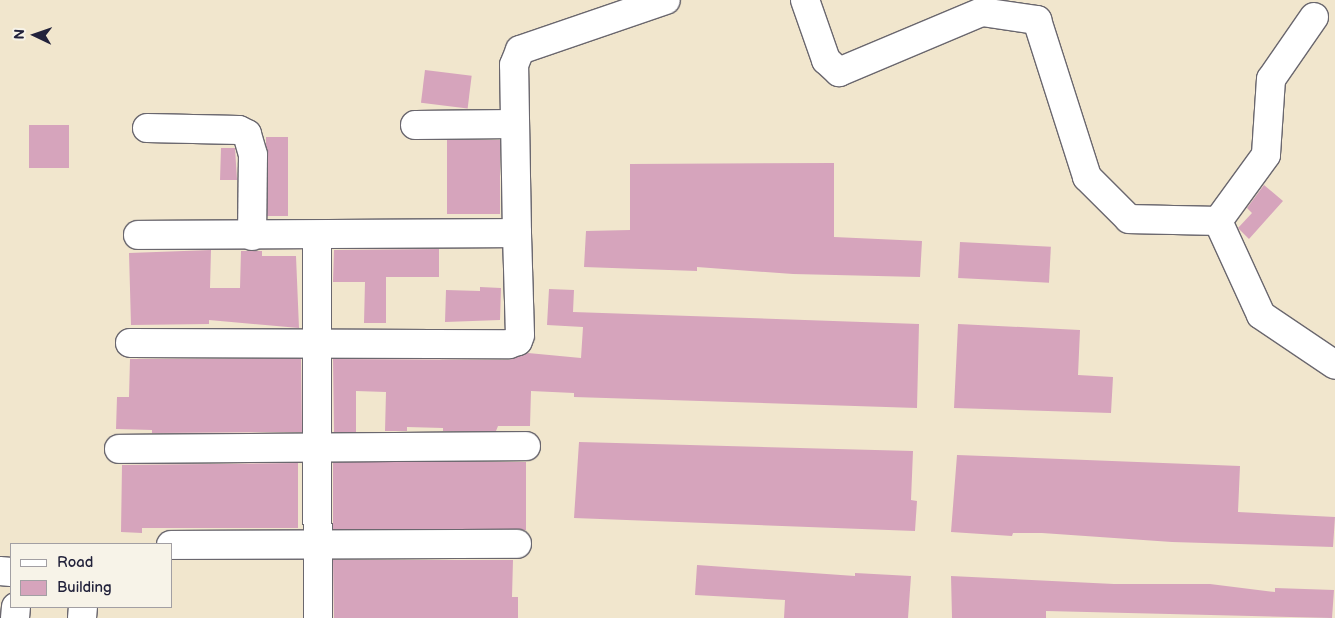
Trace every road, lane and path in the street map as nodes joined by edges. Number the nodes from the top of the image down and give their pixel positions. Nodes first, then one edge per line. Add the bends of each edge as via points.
1 (666, 0) edge
2 (805, 0) edge
3 (1314, 17) dead end
4 (516, 124) junction
5 (415, 125) dead end
6 (147, 128) dead end
7 (1218, 221) junction
8 (517, 233) junction
9 (138, 235) dead end
10 (317, 235) junction
11 (252, 236) junction
12 (316, 342) junction
13 (130, 343) dead end
14 (1335, 365) edge
15 (317, 446) junction
16 (526, 446) dead end
17 (119, 449) dead end
18 (517, 544) dead end
19 (172, 545) edge
20 (318, 545) junction
21 (318, 618) edge

1 - 4 street via 520,50 514,64
2 - 7 street via 826,60 840,72 982,12 1037,20 1087,177 1129,219
3 - 7 street via 1272,79 1266,154
4 - 5 street
4 - 8 street
6 - 11 street via 239,130 247,134 253,155
7 - 14 street via 1261,315
8 - 10 street
8 - 12 street via 518,341 509,344
9 - 11 street
10 - 11 street
10 - 12 street
12 - 13 street
12 - 15 street
15 - 16 street
15 - 17 street
15 - 20 street
18 - 20 street
19 - 20 street
20 - 21 street

